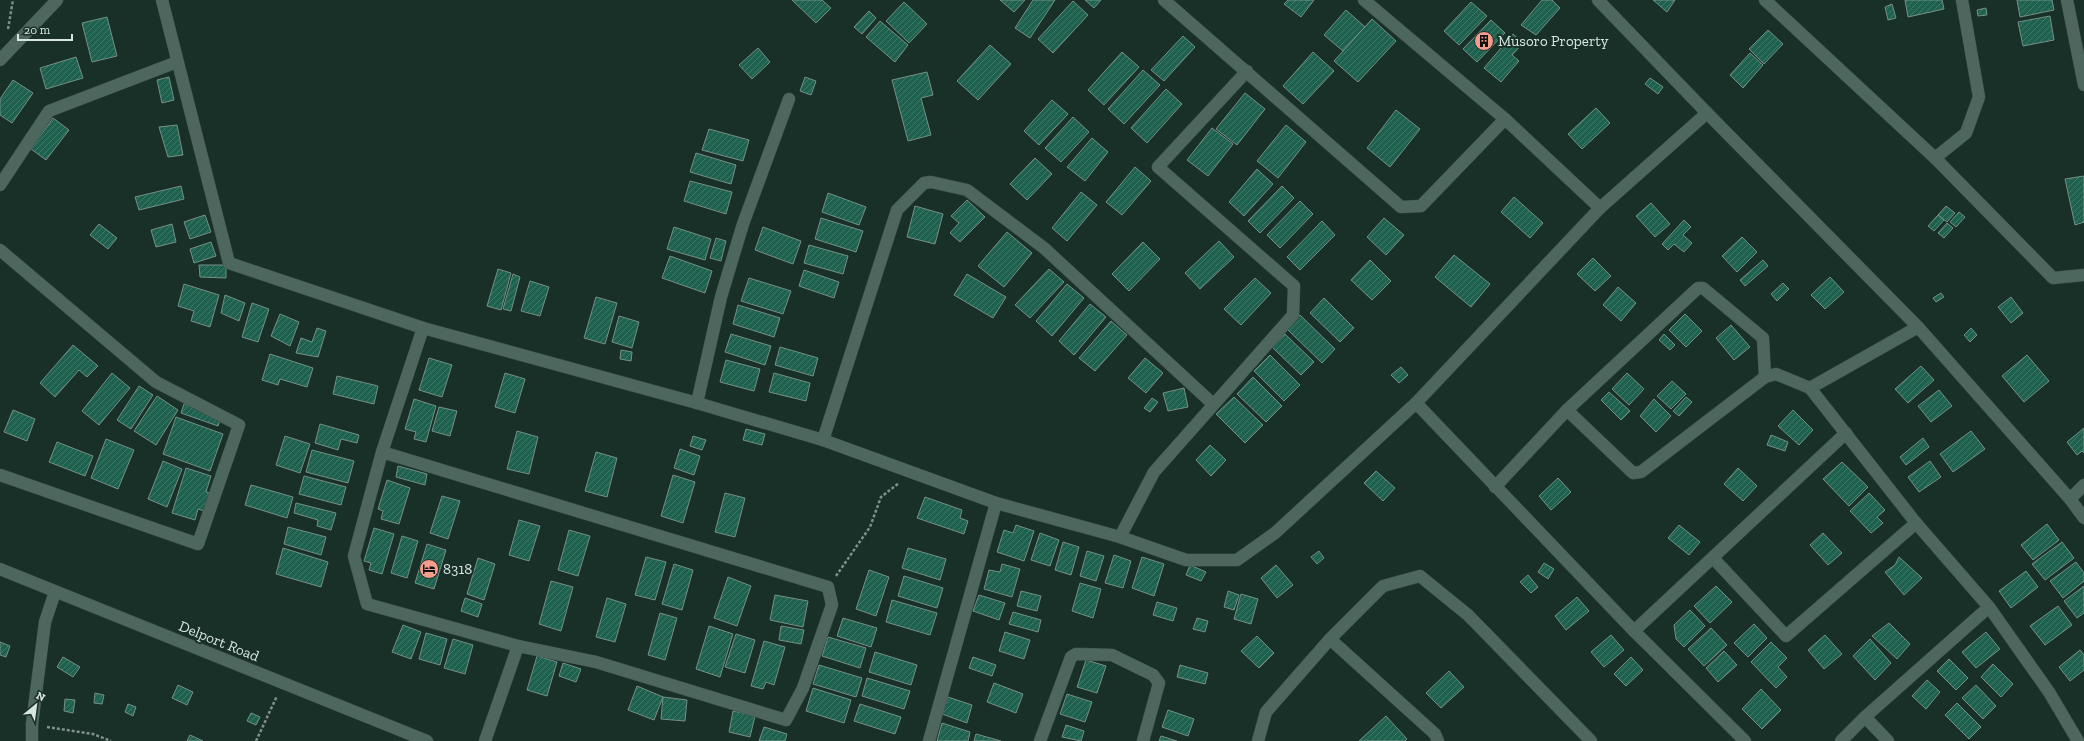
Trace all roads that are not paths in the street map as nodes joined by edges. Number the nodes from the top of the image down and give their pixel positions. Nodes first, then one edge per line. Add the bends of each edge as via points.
1 (58, 0) edge
2 (162, 0) edge
3 (1164, 0) edge
4 (1364, 0) edge
5 (1598, 0) edge
6 (1766, 0) edge
7 (1962, 0) edge
8 (2067, 0) edge
9 (0, 60) edge
10 (177, 62) junction
11 (1247, 71) junction
12 (2084, 85) edge
13 (789, 99) dead end
14 (1707, 113) junction
15 (1505, 119) junction
16 (1935, 158) junction
17 (0, 185) edge
18 (1600, 208) junction
19 (0, 250) edge
20 (2084, 275) edge
21 (1918, 327) junction
22 (423, 328) junction
23 (1765, 377) junction
24 (1810, 388) junction
25 (697, 403) junction
26 (1416, 403) junction
27 (1214, 404) junction
28 (1567, 410) junction
29 (1846, 433) junction
30 (823, 440) junction
31 (382, 452) junction
32 (0, 475) edge
33 (2084, 485) edge
34 (1495, 487) junction
35 (2070, 499) junction
36 (996, 503) junction
37 (2084, 518) edge
38 (1916, 523) junction
39 (1120, 536) junction
40 (1713, 558) junction
41 (0, 569) edge
42 (55, 592) junction
43 (1989, 607) junction
44 (1634, 631) junction
45 (1330, 639) junction
46 (518, 646) junction
47 (1865, 717) junction
48 (32, 741) edge
49 (427, 741) edge
50 (486, 741) edge
51 (929, 741) edge
52 (1040, 741) edge
53 (1143, 741) edge
54 (1258, 741) edge
55 (1438, 741) edge
56 (1591, 741) edge
57 (1745, 741) edge
58 (1841, 741) edge
59 (1888, 741) edge
60 (2078, 741) edge

1 - 9 street
2 - 10 street
3 - 11 street
4 - 15 street
5 - 14 street
6 - 16 street
7 - 16 street via 1979,97 1966,133
8 - 12 street
10 - 17 street via 49,111
10 - 22 street via 229,263
11 - 15 street via 1401,207 1421,206
11 - 27 street via 1158,167 1294,286 1293,315
13 - 25 street via 743,224 721,297
14 - 18 street
14 - 21 street
15 - 18 street
16 - 20 street via 2053,278
18 - 26 street
19 - 32 street via 156,382 239,425 198,544
21 - 24 street
21 - 35 street
22 - 25 street
22 - 31 street
23 - 24 street via 1776,374
23 - 28 street via 1641,472 1633,473
23 - 28 street via 1763,338 1703,288 1698,288
24 - 29 street
25 - 30 street
26 - 34 street
26 - 39 street via 1275,533 1237,560 1186,560
27 - 30 street via 1044,248 967,190 931,182 924,183 897,210
27 - 39 street via 1154,472
28 - 34 street
29 - 38 street
29 - 40 street
30 - 36 street
31 - 46 street via 354,556 367,604
31 - 46 street via 828,587 832,605 803,688 786,720 596,662
33 - 35 street
34 - 44 street
35 - 37 street
36 - 39 street
36 - 51 street
38 - 40 street via 1786,636
38 - 43 street
40 - 44 street
41 - 42 street, Delport Road
42 - 48 street via 44,622
42 - 49 street, Delport Road
43 - 47 street
43 - 60 street via 2049,692
44 - 57 street
45 - 54 street via 1266,712
45 - 55 street via 1435,734
45 - 56 street via 1383,586 1420,576 1468,615
46 - 50 street
47 - 58 street
47 - 59 street
52 - 53 street via 1071,657 1076,654 1112,655 1153,674 1159,683

